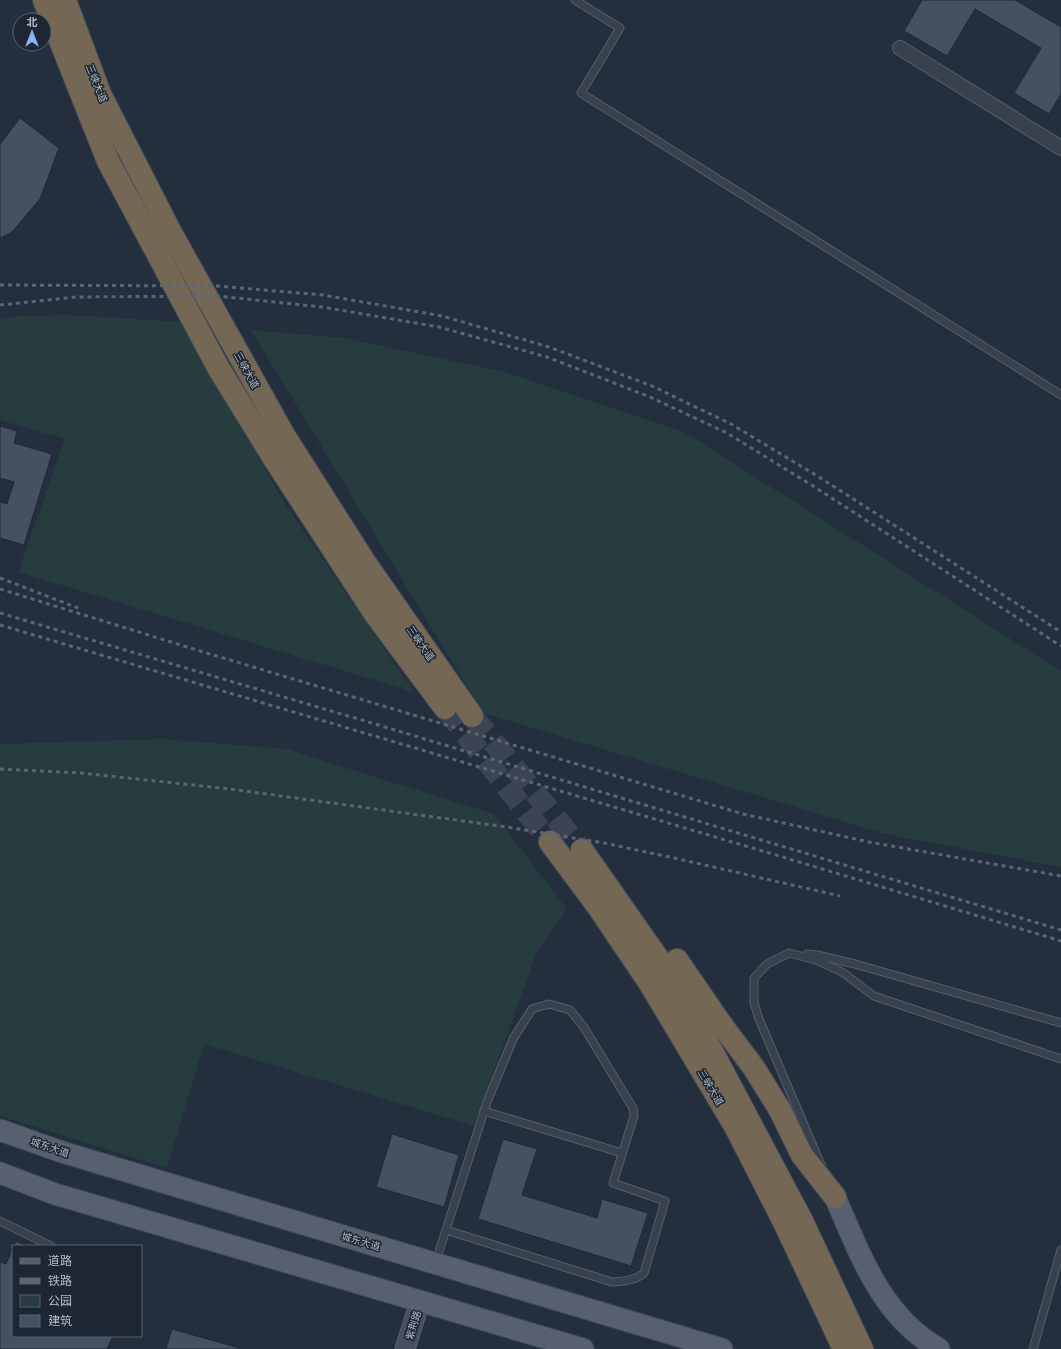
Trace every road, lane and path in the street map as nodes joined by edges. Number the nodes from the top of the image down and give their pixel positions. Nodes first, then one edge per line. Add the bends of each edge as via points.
1 (44, 0) edge
2 (65, 0) edge
3 (575, 0) edge
4 (900, 48) dead end
5 (1061, 148) edge
6 (1061, 395) edge
7 (445, 708) tunnel mouth
8 (472, 716) tunnel mouth
9 (550, 842) tunnel mouth
10 (789, 952) junction
11 (1061, 1023) edge
12 (1061, 1059) edge
13 (484, 1111) junction
14 (0, 1130) edge
15 (622, 1153) junction
16 (1, 1177) edge
17 (835, 1197) junction
18 (0, 1221) edge
19 (446, 1230) junction
20 (49, 1245) edge
21 (1061, 1250) edge
22 (435, 1263) junction
23 (420, 1300) junction
24 (405, 1349) edge
25 (584, 1349) edge
26 (722, 1349) edge
27 (844, 1349) edge
28 (862, 1349) edge
29 (939, 1349) edge
30 (1033, 1349) edge

1 - 7 highway, 三峡大道 via 108,161 219,369 375,614
2 - 8 highway, 三峡大道 via 104,101 171,233 285,437 364,560
3 - 6 lane via 620,28 581,93
4 - 5 street
9 - 27 highway, 三峡大道 via 649,982 735,1126
10 - 11 lane via 817,955 855,964
10 - 12 lane via 816,960 842,972 874,996
10 - 17 lane via 767,964 754,978 754,1003
13 - 15 lane
13 - 15 lane via 514,1039 532,1009 549,1004 570,1010 583,1026 633,1108 634,1116
13 - 19 lane
14 - 22 main road, 城东大道 via 62,1152
15 - 19 lane via 613,1183 665,1201 644,1273 640,1277 629,1281 612,1282
16 - 23 main road
17 - 28 highway, 三峡大道 via 802,1155 780,1110 754,1068 720,1024 658,934 635,903 582,850 678,988 802,1221
17 - 29 main road via 867,1270 889,1306 907,1326
18 - 20 lane
19 - 22 lane
21 - 30 lane
22 - 26 main road, 城东大道
23 - 24 street, 紫荆路
23 - 25 main road

